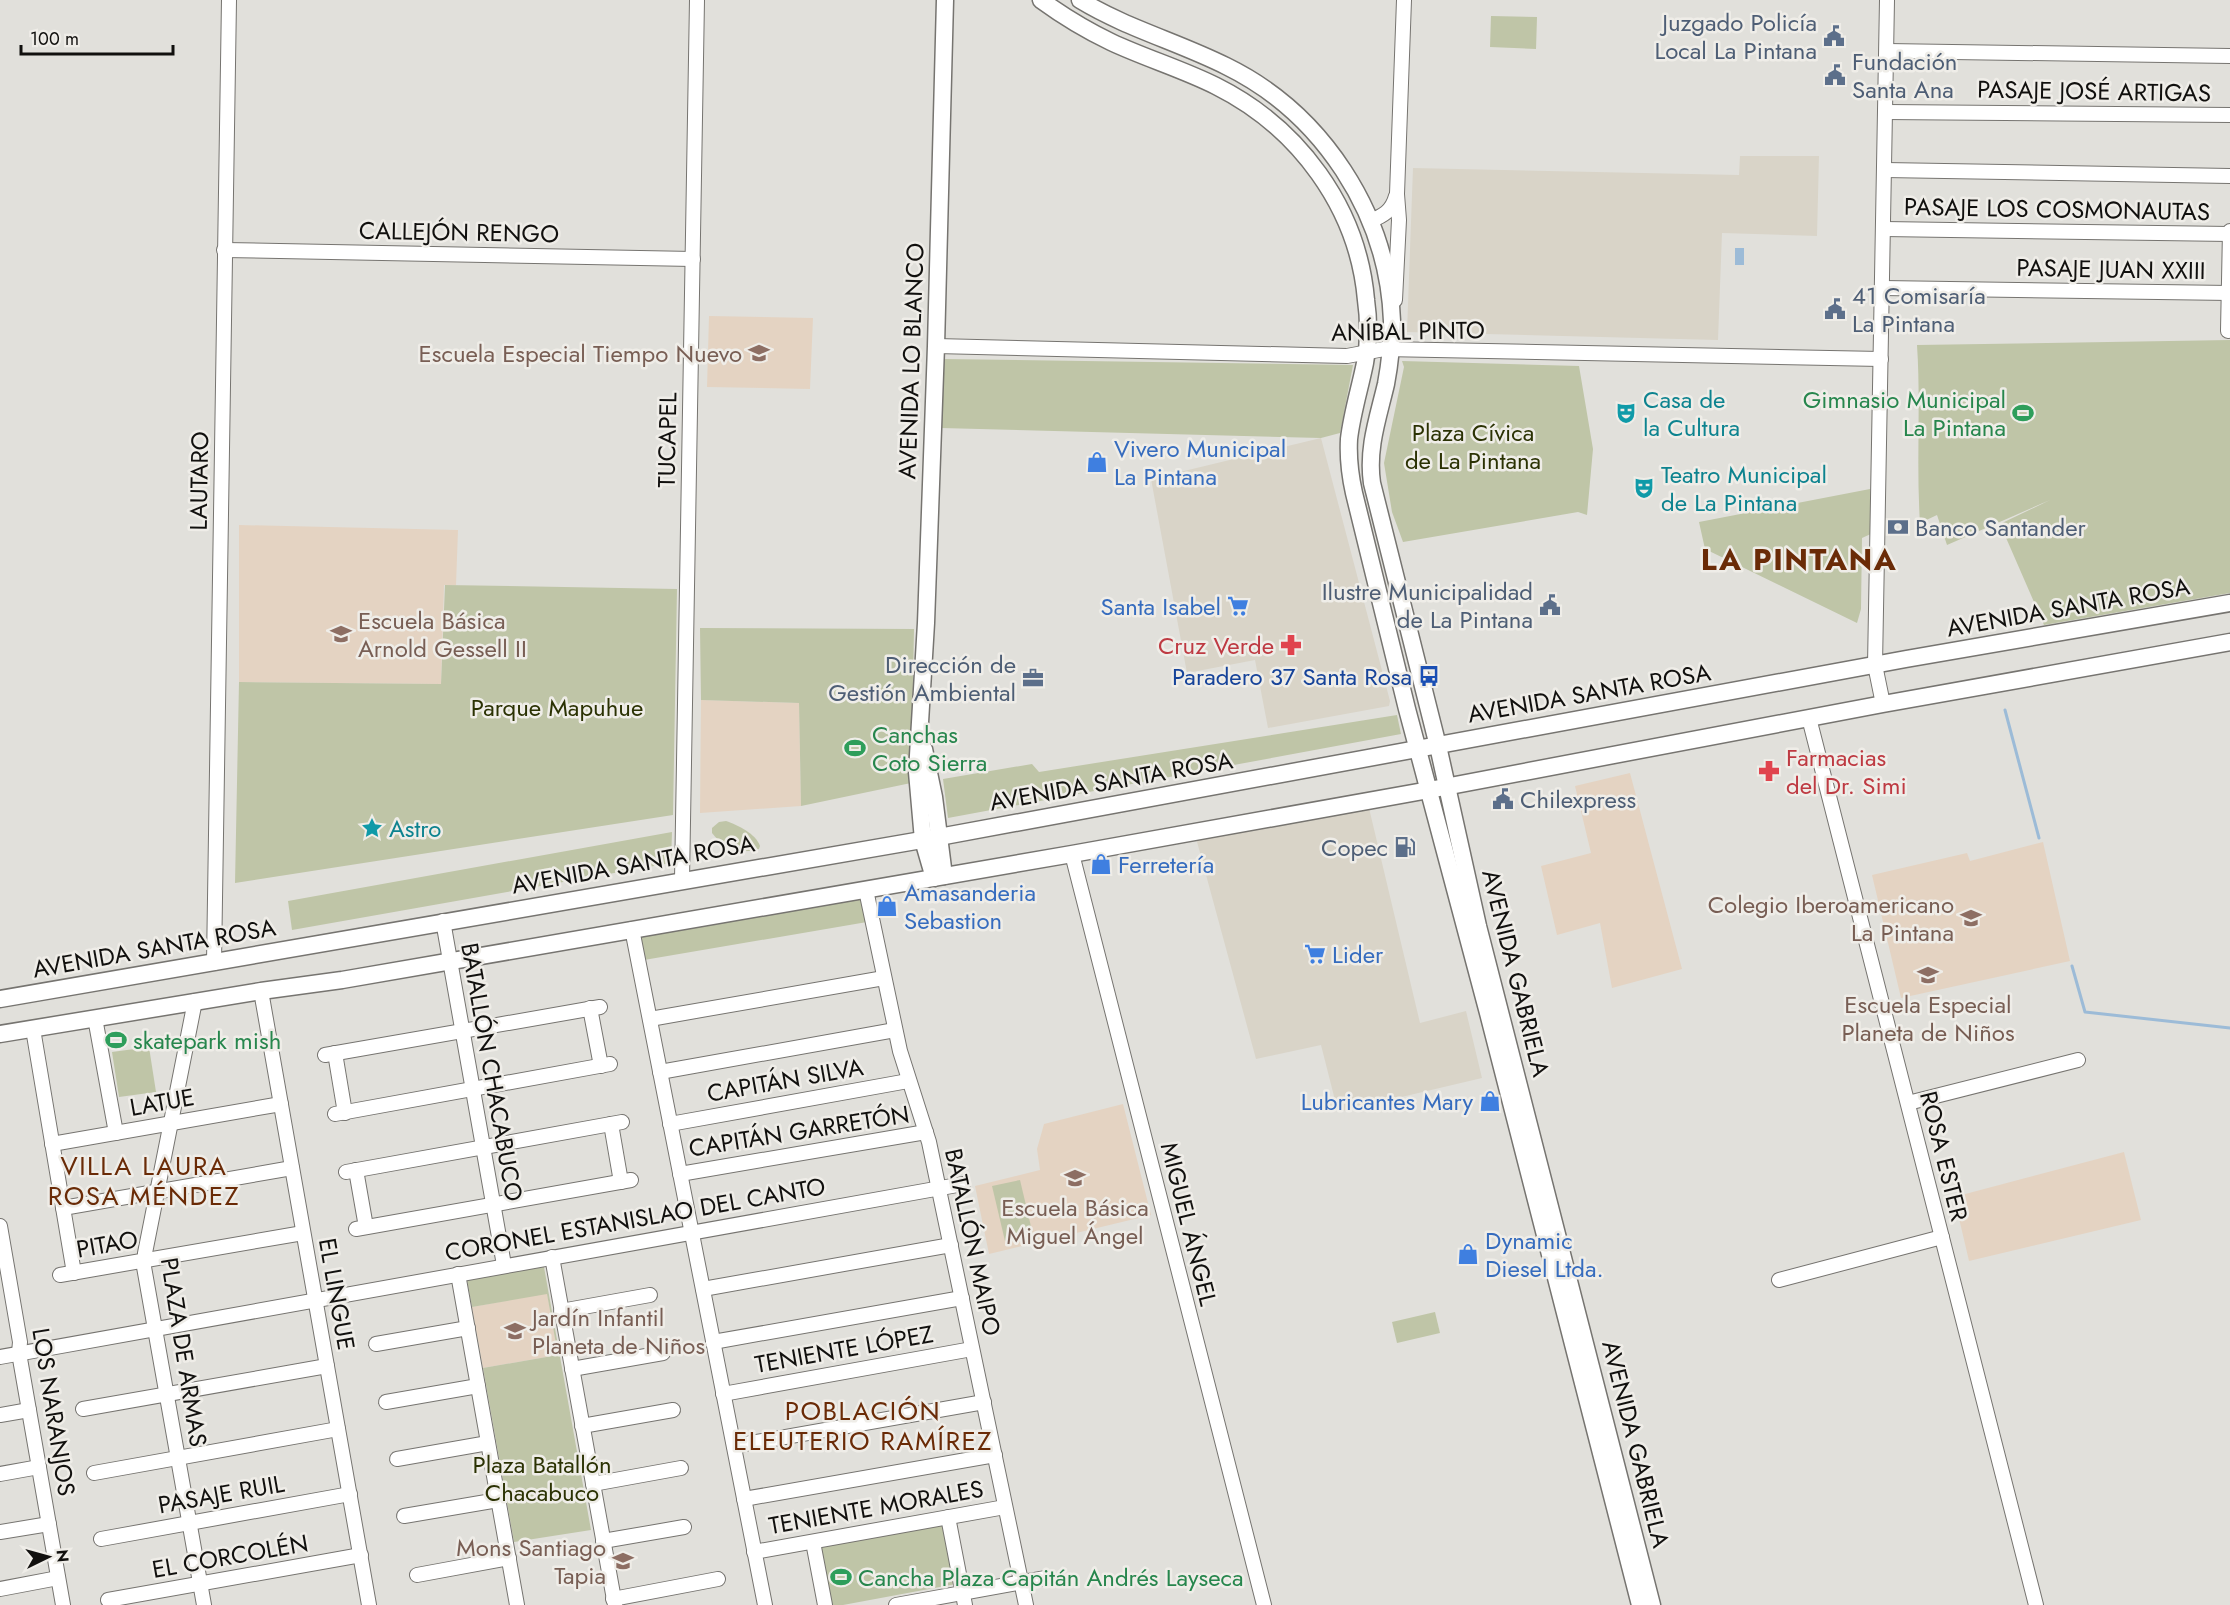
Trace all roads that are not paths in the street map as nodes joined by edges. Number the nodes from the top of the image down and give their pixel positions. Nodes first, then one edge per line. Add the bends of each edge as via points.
1 (229, 0) edge
2 (697, 0) edge
3 (945, 0) edge
4 (1041, 0) edge
5 (1080, 0) edge
6 (1404, 0) edge
7 (1887, 0) edge
8 (1166, 40) junction
9 (1887, 51) junction
10 (2230, 56) edge
11 (1157, 61) junction
12 (1886, 112) junction
13 (2230, 115) edge
14 (1886, 170) junction
15 (2230, 176) edge
16 (1397, 194) junction
17 (1370, 221) junction
18 (1884, 229) junction
19 (2230, 233) edge
20 (1353, 238) junction
21 (224, 250) junction
22 (693, 259) junction
23 (1883, 288) junction
24 (2230, 293) edge
25 (1391, 317) junction
26 (2228, 331) dead end
27 (936, 346) junction
28 (1391, 349) junction
29 (1367, 352) junction
30 (1881, 359) junction
31 (2230, 603) edge
32 (2230, 642) edge
33 (1875, 664) junction
34 (1883, 704) junction
35 (1809, 718) junction
36 (1438, 746) junction
37 (1418, 750) junction
38 (1446, 786) junction
39 (1429, 790) junction
40 (931, 838) junction
41 (1072, 854) junction
42 (939, 877) junction
43 (682, 880) junction
44 (866, 890) junction
45 (443, 921) junction
46 (632, 929) junction
47 (448, 955) junction
48 (214, 963) junction
49 (884, 978) junction
50 (261, 991) junction
51 (0, 999) edge
52 (195, 1001) junction
53 (95, 1018) junction
54 (650, 1018) junction
55 (33, 1029) junction
56 (895, 1030) junction
57 (462, 1031) junction
58 (0, 1034) edge
59 (2078, 1060) dead end
60 (660, 1072) junction
61 (908, 1081) junction
62 (472, 1089) junction
63 (1908, 1103) junction
64 (281, 1104) junction
65 (170, 1124) junction
66 (670, 1124) junction
67 (926, 1132) junction
68 (116, 1133) junction
69 (52, 1144) junction
70 (483, 1147) junction
71 (292, 1168) junction
72 (680, 1174) junction
73 (963, 1184) dead end
74 (939, 1188) junction
75 (157, 1191) junction
76 (493, 1205) junction
77 (63, 1208) junction
78 (0, 1226) edge
79 (692, 1232) junction
80 (303, 1233) junction
81 (1942, 1237) junction
82 (951, 1245) junction
83 (552, 1257) junction
84 (144, 1261) junction
85 (504, 1265) junction
86 (458, 1274) junction
87 (5, 1280) edge
88 (1779, 1280) dead end
89 (703, 1289) junction
90 (650, 1295) dead end
91 (962, 1298) junction
92 (315, 1299) junction
93 (561, 1311) junction
94 (468, 1328) junction
95 (154, 1329) junction
96 (713, 1342) junction
97 (376, 1344) dead end
98 (972, 1349) junction
99 (19, 1353) junction
100 (663, 1353) dead end
101 (0, 1357) edge
102 (327, 1366) junction
103 (572, 1369) junction
104 (478, 1386) junction
105 (723, 1394) junction
106 (166, 1395) junction
107 (386, 1402) dead end
108 (984, 1402) junction
109 (83, 1409) dead end
110 (29, 1410) junction
111 (673, 1410) dead end
112 (0, 1415) edge
113 (582, 1426) junction
114 (338, 1429) junction
115 (488, 1443) junction
116 (734, 1446) junction
117 (994, 1455) junction
118 (177, 1458) junction
119 (397, 1459) dead end
120 (39, 1467) junction
121 (681, 1468) dead end
122 (94, 1473) dead end
123 (0, 1474) edge
124 (593, 1484) junction
125 (350, 1494) junction
126 (744, 1499) junction
127 (498, 1500) junction
128 (1005, 1506) junction
129 (404, 1516) dead end
130 (948, 1517) junction
131 (189, 1523) junction
132 (49, 1524) junction
133 (684, 1527) dead end
134 (0, 1532) edge
135 (100, 1539) dead end
136 (603, 1541) junction
137 (813, 1542) junction
138 (754, 1552) junction
139 (361, 1556) junction
140 (509, 1558) junction
141 (417, 1575) dead end
142 (58, 1578) junction
143 (1045, 1578) dead end
144 (718, 1579) dead end
145 (1022, 1583) junction
146 (200, 1584) junction
147 (0, 1589) edge
148 (964, 1599) edge
149 (108, 1600) dead end
150 (614, 1602) edge
151 (63, 1605) edge
152 (204, 1605) edge
153 (369, 1605) edge
154 (517, 1605) edge
155 (765, 1605) edge
156 (825, 1605) edge
157 (896, 1605) edge
158 (1026, 1605) edge
159 (1264, 1605) edge
160 (1640, 1605) edge
161 (1652, 1605) edge
162 (2036, 1605) edge

1 - 21 street, LAUTARO
2 - 22 street, TUCAPEL
3 - 27 main road, AVENIDA LO BLANCO
4 - 11 main road, AVENIDA GABRIELA via 1092,33
5 - 8 main road, AVENIDA GABRIELA
6 - 16 street
7 - 9 street
8 - 11 main road
8 - 17 main road, AVENIDA GABRIELA via 1240,73 1287,105 1336,159
9 - 10 street
9 - 12 street
11 - 20 main road, AVENIDA GABRIELA via 1232,94 1280,129 1319,174
12 - 13 street, PASAJE JOSÉ ARTIGAS
12 - 14 street
14 - 15 street
14 - 18 street
16 - 17 street via 1391,208
16 - 25 street via 1396,286
17 - 20 main road
17 - 25 main road, AVENIDA GABRIELA via 1384,267
18 - 19 street, PASAJE LOS COSMONAUTAS
18 - 23 street
19 - 24 street
20 - 29 main road, AVENIDA GABRIELA via 1366,300
21 - 22 street, CALLEJÓN RENGO
21 - 48 street, LAUTARO
22 - 43 street, TUCAPEL
23 - 24 street, PASAJE JUAN XXIII
23 - 30 street
24 - 26 street
25 - 28 main road, AVENIDA GABRIELA
27 - 29 street, ANÍBAL PINTO via 1347,356
27 - 40 main road, AVENIDA LO BLANCO via 918,753
28 - 29 street, ANÍBAL PINTO
28 - 30 street, ANÍBAL PINTO
28 - 36 main road, AVENIDA GABRIELA via 1371,445 1371,474
29 - 37 main road, AVENIDA GABRIELA via 1351,430 1349,466
30 - 33 street
31 - 33 main road, AVENIDA SANTA ROSA
32 - 34 main road
33 - 34 street
33 - 36 main road, AVENIDA SANTA ROSA
34 - 35 main road
35 - 38 main road
35 - 63 street, ROSA ESTER
36 - 37 main road, AVENIDA SANTA ROSA
36 - 38 main road, AVENIDA GABRIELA
37 - 39 main road, AVENIDA GABRIELA
37 - 40 main road, AVENIDA SANTA ROSA
38 - 39 main road
38 - 161 main road, AVENIDA GABRIELA via 1478,926
39 - 41 main road
39 - 160 main road, AVENIDA GABRIELA
40 - 42 main road, AVENIDA LO BLANCO
40 - 43 main road, AVENIDA SANTA ROSA
41 - 42 main road
41 - 159 street, MIGUEL ÁNGEL
42 - 44 main road
43 - 45 main road, AVENIDA SANTA ROSA
44 - 46 main road
44 - 49 street, BATALLÓN MAIPO
45 - 47 street, BATALLÓN CHACABUCO
45 - 48 main road, AVENIDA SANTA ROSA
46 - 47 main road
46 - 54 street
47 - 50 main road via 342,980
47 - 57 street, BATALLÓN CHACABUCO
48 - 51 main road, AVENIDA SANTA ROSA
49 - 54 street
49 - 56 street, BATALLÓN MAIPO
50 - 52 main road
50 - 64 street, EL LINGUE
52 - 53 main road
52 - 65 street, PLAZA DE ARMAS
53 - 55 main road
53 - 68 street
54 - 60 street
55 - 58 main road
55 - 69 street
56 - 60 street
56 - 61 street, BATALLÓN MAIPO
57 - 62 street, BATALLÓN CHACABUCO
57 - 62 street via 330,1054 340,1113
57 - 62 street via 595,1007 606,1065
59 - 63 street
60 - 66 street
61 - 66 street, CAPITÁN SILVA
61 - 67 street, BATALLÓN MAIPO
62 - 70 street, BATALLÓN CHACABUCO
63 - 81 street, ROSA ESTER
64 - 65 street, LATUE
64 - 71 street, EL LINGUE
65 - 68 street, LATUE
65 - 75 street, PLAZA DE ARMAS
66 - 72 street
67 - 72 street, CAPITÁN GARRETÓN
67 - 74 street, BATALLÓN MAIPO
68 - 69 street, LATUE
69 - 77 street
70 - 76 street, BATALLÓN CHACABUCO
70 - 76 street via 351,1171 361,1228
70 - 76 street via 616,1123 626,1181
71 - 75 street
71 - 80 street, EL LINGUE
72 - 79 street
73 - 74 street, CORONEL ESTANISLAO DEL CANTO
74 - 79 street, CORONEL ESTANISLAO DEL CANTO
74 - 82 street, BATALLÓN MAIPO
75 - 77 street
75 - 84 street, PLAZA DE ARMAS
76 - 85 street, BATALLÓN CHACABUCO
77 - 84 street, PITAO via 67,1274
78 - 87 street, LOS NARANJOS
79 - 83 street, CORONEL ESTANISLAO DEL CANTO
79 - 89 street
80 - 84 street, PITAO
80 - 92 street, EL LINGUE
81 - 88 street
81 - 162 street, ROSA ESTER
82 - 89 street
82 - 91 street, BATALLÓN MAIPO
83 - 85 street, CORONEL ESTANISLAO DEL CANTO
83 - 93 street
84 - 95 street, PLAZA DE ARMAS
85 - 86 street, CORONEL ESTANISLAO DEL CANTO
86 - 92 street, CORONEL ESTANISLAO DEL CANTO
86 - 94 street
87 - 99 street, LOS NARANJOS via 20,1342
89 - 96 street
90 - 93 street
91 - 96 street
91 - 98 street, BATALLÓN MAIPO
92 - 95 street, CORONEL ESTANISLAO DEL CANTO
92 - 102 street, EL LINGUE
93 - 103 street
94 - 97 street
94 - 104 street
95 - 99 street, CORONEL ESTANISLAO DEL CANTO
95 - 106 street, PLAZA DE ARMAS
96 - 105 street
98 - 105 street, TENIENTE LÓPEZ
98 - 108 street, BATALLÓN MAIPO
99 - 101 street, CORONEL ESTANISLAO DEL CANTO
99 - 110 street, LOS NARANJOS
100 - 103 street
102 - 106 street
102 - 114 street, EL LINGUE
103 - 113 street
104 - 107 street
104 - 115 street
105 - 116 street
106 - 109 street
106 - 118 street, PLAZA DE ARMAS
108 - 116 street
108 - 117 street, BATALLÓN MAIPO
110 - 112 street
110 - 120 street, LOS NARANJOS
111 - 113 street
113 - 124 street
114 - 118 street
114 - 125 street, EL LINGUE
115 - 119 street
115 - 127 street
116 - 126 street
117 - 126 street
117 - 128 street, BATALLÓN MAIPO
118 - 122 street
118 - 131 street, PLAZA DE ARMAS
120 - 123 street
120 - 132 street, LOS NARANJOS
121 - 124 street
124 - 136 street
125 - 131 street, PASAJE RUIL
125 - 139 street, EL LINGUE
126 - 138 street
127 - 129 street
127 - 140 street
128 - 130 street, TENIENTE MORALES
128 - 145 street, BATALLÓN MAIPO
130 - 137 street, TENIENTE MORALES
130 - 148 street
131 - 135 street, PASAJE RUIL
131 - 146 street, PLAZA DE ARMAS
132 - 134 street
132 - 142 street, LOS NARANJOS
133 - 136 street
136 - 150 street
137 - 138 street, TENIENTE MORALES
137 - 156 street
138 - 155 street
139 - 146 street, EL CORCOLÉN
139 - 153 street, EL LINGUE
140 - 141 street
140 - 154 street
142 - 147 street
142 - 151 street, LOS NARANJOS
143 - 145 street
144 - 150 street
145 - 148 street
145 - 158 street, BATALLÓN MAIPO
146 - 149 street, EL CORCOLÉN
146 - 152 street, PLAZA DE ARMAS
148 - 157 street

